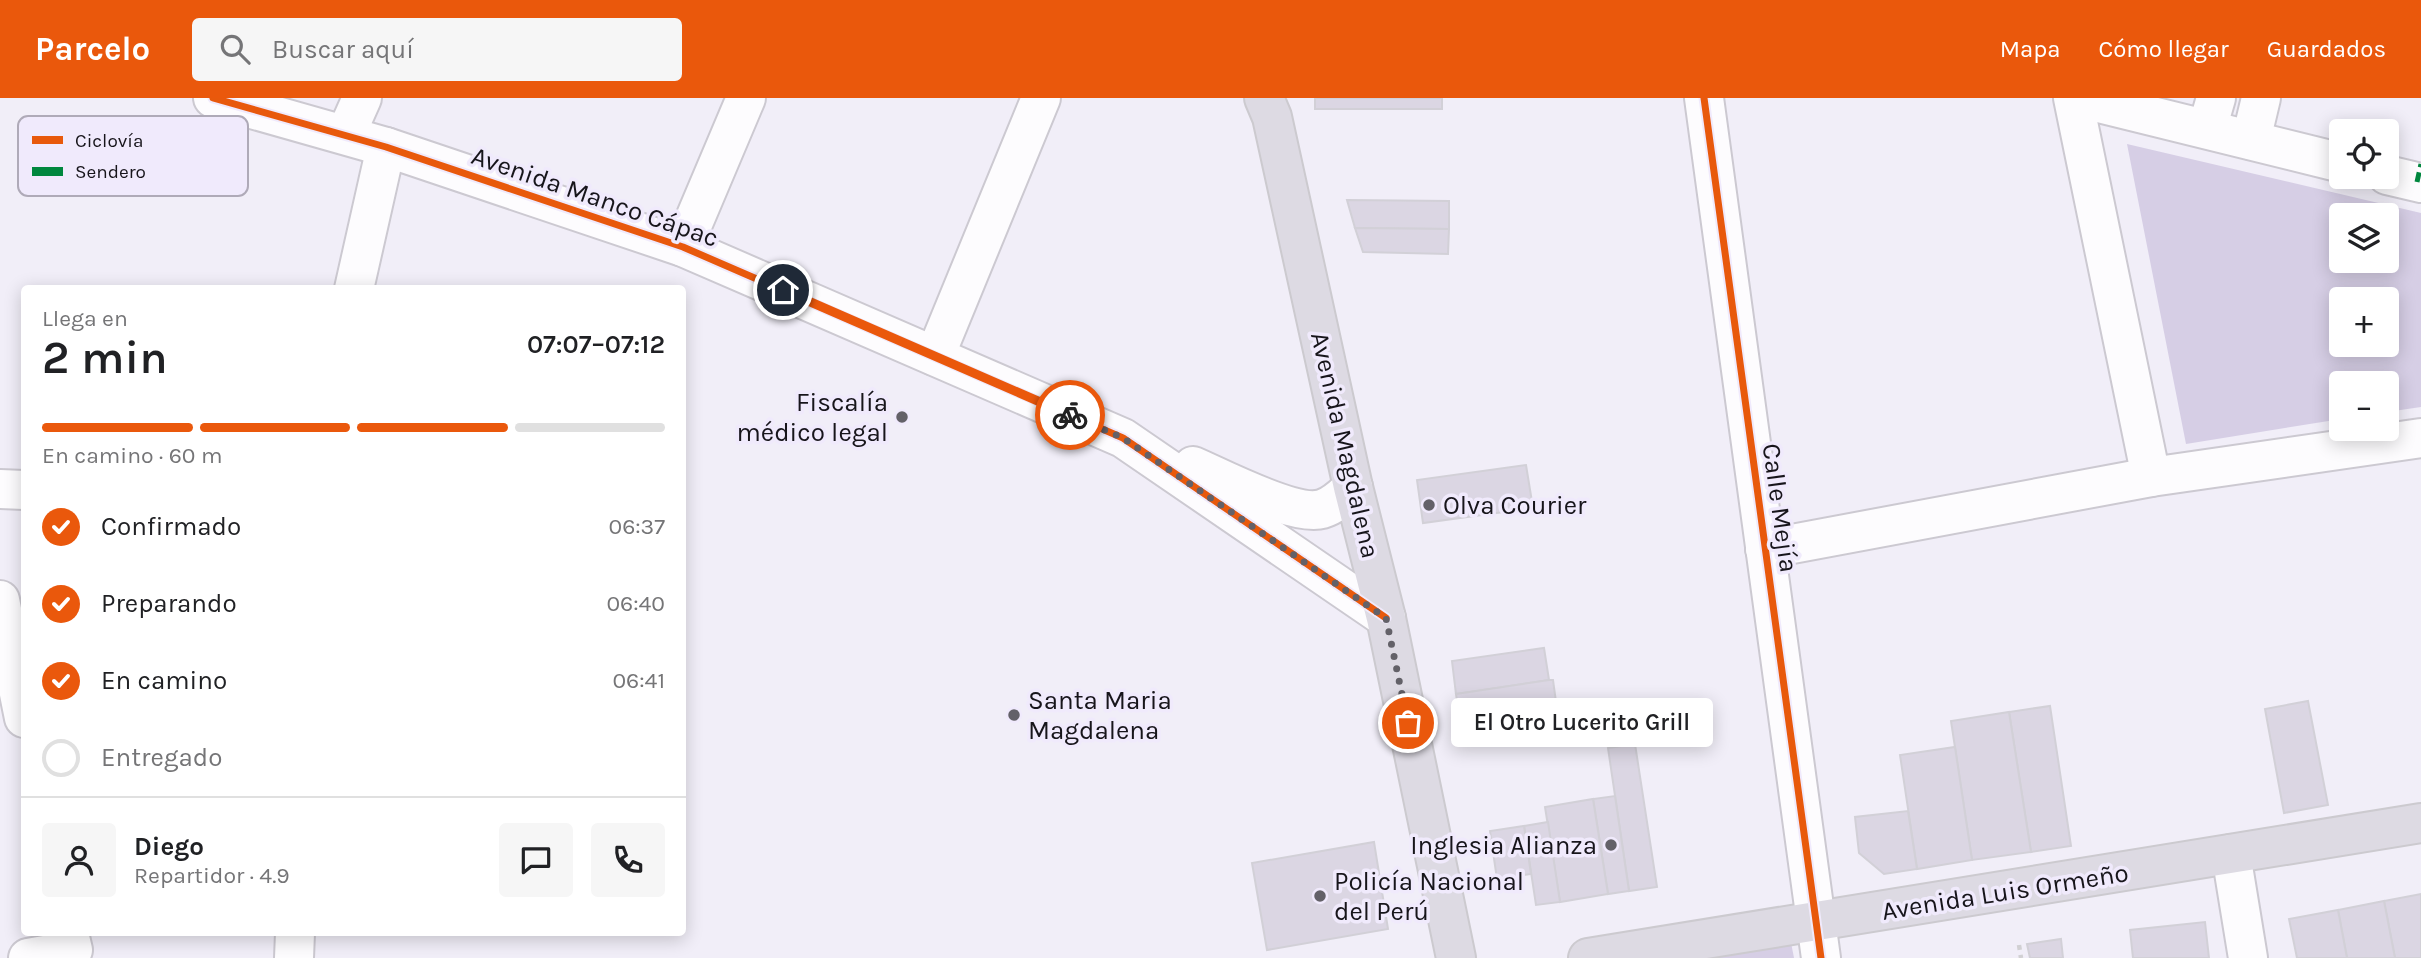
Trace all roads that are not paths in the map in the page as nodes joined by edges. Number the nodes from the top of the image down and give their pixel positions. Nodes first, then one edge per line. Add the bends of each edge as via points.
1 (213, 98) edge
2 (362, 98) edge
3 (746, 98) edge
4 (1041, 98) edge
5 (1264, 98) edge
6 (1704, 98) edge
7 (2073, 98) edge
8 (2079, 98) edge
9 (2261, 98) edge
10 (2211, 113) edge
11 (346, 134) junction
12 (2251, 140) junction
13 (386, 147) junction
14 (2329, 160) edge
15 (683, 247) junction
16 (356, 285) edge
17 (934, 356) junction
18 (1123, 438) junction
19 (2421, 438) edge
20 (2151, 477) junction
21 (1353, 487) junction
22 (0, 488) edge
23 (21, 490) edge
24 (1765, 549) junction
25 (0, 600) edge
26 (1386, 618) junction
27 (21, 703) edge
28 (2421, 823) edge
29 (2231, 854) junction
30 (70, 936) edge
31 (295, 936) edge
32 (1817, 940) edge
33 (28, 958) edge
34 (294, 958) edge
35 (1456, 958) edge
36 (1588, 958) edge
37 (2248, 958) edge

1 - 11 street, Avenida Manco Cápac
2 - 11 street
3 - 15 street
4 - 17 street
5 - 21 highway, Avenida Magdalena via 1272,117
6 - 24 street, Calle Mejía
7 - 20 street
8 - 10 street
9 - 12 street
10 - 12 street
11 - 13 street, Avenida Manco Cápac
12 - 14 street
13 - 15 street, Avenida Manco Cápac
13 - 16 street
15 - 17 street, Avenida Manco Cápac
17 - 18 street, Avenida Manco Cápac
18 - 21 street via 1295,508 1320,510 1338,502
18 - 26 street, Avenida Manco Cápac
19 - 20 street
20 - 24 street
21 - 26 highway, Avenida Magdalena
22 - 23 street
24 - 32 street, Calle Mejía
25 - 27 street
26 - 35 highway, Avenida Magdalena
28 - 29 highway, Avenida Luis Ormeño
29 - 32 highway, Avenida Luis Ormeño
29 - 37 street
30 - 33 street via 73,950
31 - 34 street
32 - 36 highway, Avenida Luis Ormeño

